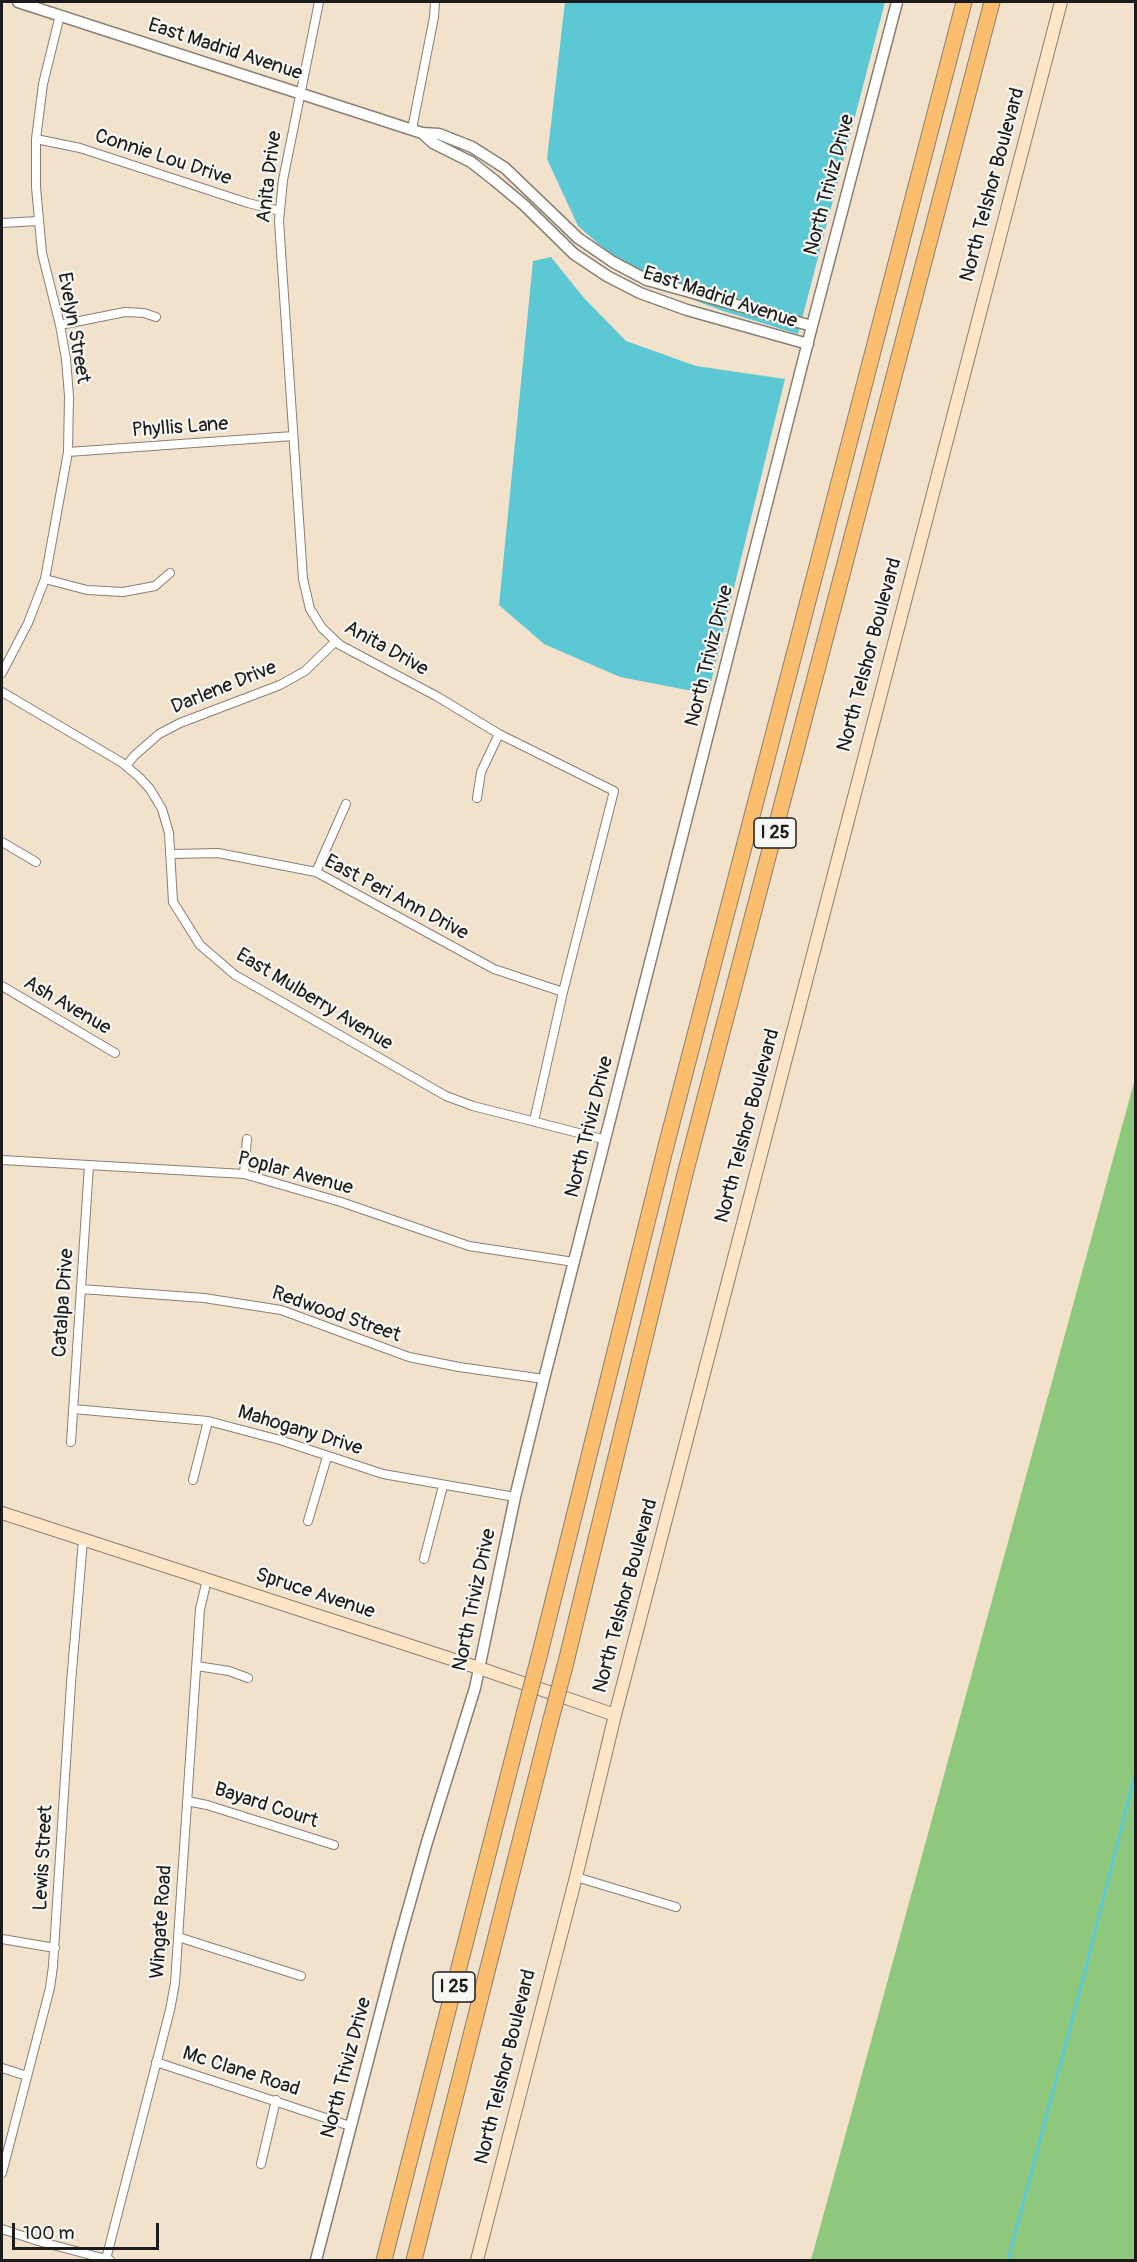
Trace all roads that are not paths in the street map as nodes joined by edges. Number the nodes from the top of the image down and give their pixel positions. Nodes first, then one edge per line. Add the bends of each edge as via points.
1 (18, 2) edge
2 (319, 2) edge
3 (435, 2) edge
4 (897, 2) edge
5 (963, 2) edge
6 (992, 2) edge
7 (1061, 2) edge
8 (60, 15) junction
9 (300, 93) junction
10 (417, 131) junction
11 (36, 139) junction
12 (280, 210) junction
13 (38, 221) junction
14 (2, 223) edge
15 (156, 317) dead end
16 (60, 325) junction
17 (812, 326) junction
18 (808, 344) junction
19 (293, 436) junction
20 (69, 452) junction
21 (170, 573) dead end
22 (45, 579) junction
23 (335, 642) junction
24 (2, 673) edge
25 (2, 692) edge
26 (499, 734) junction
27 (126, 766) junction
28 (477, 798) dead end
29 (346, 804) dead end
30 (2, 842) edge
31 (172, 854) junction
32 (36, 862) dead end
33 (316, 872) junction
34 (2, 986) edge
35 (563, 992) junction
36 (115, 1053) dead end
37 (534, 1121) junction
38 (247, 1140) dead end
39 (606, 1140) junction
40 (2, 1160) edge
41 (90, 1166) junction
42 (244, 1174) junction
43 (574, 1262) junction
44 (81, 1289) junction
45 (544, 1379) junction
46 (73, 1409) junction
47 (208, 1421) junction
48 (71, 1442) dead end
49 (327, 1457) junction
50 (193, 1480) dead end
51 (443, 1486) junction
52 (515, 1497) junction
53 (2, 1513) edge
54 (308, 1521) dead end
55 (83, 1540) junction
56 (424, 1559) dead end
57 (207, 1580) junction
58 (197, 1666) junction
59 (479, 1668) junction
60 (248, 1678) dead end
61 (615, 1714) junction
62 (188, 1801) junction
63 (334, 1845) dead end
64 (576, 1876) junction
65 (676, 1907) dead end
66 (178, 1937) junction
67 (2, 1939) edge
68 (55, 1948) junction
69 (301, 1976) dead end
70 (156, 2062) junction
71 (2, 2068) edge
72 (27, 2076) junction
73 (276, 2100) junction
74 (350, 2126) junction
75 (261, 2164) dead end
76 (2, 2173) edge
77 (2, 2229) edge
78 (108, 2260) edge
79 (316, 2260) edge
80 (384, 2260) edge
81 (414, 2260) edge
82 (477, 2260) edge

1 - 8 street, East Madrid Avenue
2 - 9 street, Anita Drive
3 - 10 street
4 - 17 street, North Triviz Drive
5 - 80 highway, I 25, bridge via 668,1138
6 - 81 highway, I 25, bridge via 685,1174
7 - 61 main road, North Telshor Boulevard
8 - 9 street, East Madrid Avenue
8 - 11 street, Evelyn Street
9 - 10 street, East Madrid Avenue
9 - 12 street, Anita Drive
10 - 17 street, East Madrid Avenue via 439,134 472,147 505,168 578,238 647,280
10 - 18 street, East Madrid Avenue via 471,162 524,205 574,254 607,276 687,310
11 - 12 street, Connie Lou Drive via 80,148
11 - 13 street, Evelyn Street
12 - 19 street, Anita Drive
13 - 14 street
13 - 16 street, Evelyn Street
15 - 16 street via 125,312
16 - 20 street, Evelyn Street via 68,390
17 - 18 street, North Triviz Drive
18 - 39 street, North Triviz Drive
19 - 20 street, Phyllis Lane
19 - 23 street, Anita Drive via 305,594 317,622
20 - 22 street, Evelyn Street
21 - 22 street via 150,588 123,592 87,590
22 - 24 street, Evelyn Street
23 - 26 street, Anita Drive
23 - 27 street, Darlene Drive via 305,671 280,685 159,734
25 - 27 street, East Mulberry Avenue
26 - 28 street via 481,772
26 - 35 street, Anita Drive via 614,791
27 - 31 street, East Mulberry Avenue via 158,802
29 - 33 street
30 - 32 street
31 - 33 street, East Peri Ann Drive via 218,853
31 - 37 street, East Mulberry Avenue via 173,902 200,945 235,975 438,1092 473,1106
33 - 35 street, East Peri Ann Drive via 494,969
34 - 36 street, Ash Avenue
35 - 37 street, Anita Drive
37 - 39 street, East Mulberry Avenue
38 - 42 street
39 - 43 street, North Triviz Drive
40 - 41 street, Poplar Avenue
41 - 42 street, Poplar Avenue
41 - 44 street, Catalpa Drive
42 - 43 street, Poplar Avenue via 469,1246
43 - 45 street, North Triviz Drive
44 - 45 street, Redwood Street via 204,1298 281,1310 409,1357
44 - 46 street, Catalpa Drive
45 - 52 street, North Triviz Drive
46 - 47 street, Mahogany Drive
46 - 48 street, Catalpa Drive
47 - 49 street, Mahogany Drive
47 - 50 street
49 - 51 street, Mahogany Drive
49 - 54 street
51 - 52 street, Mahogany Drive
51 - 56 street
52 - 59 street, North Triviz Drive
53 - 55 main road, Spruce Avenue
55 - 57 main road, Spruce Avenue
55 - 68 street, Lewis Street
57 - 58 street, Wingate Road via 201,1602
57 - 59 main road, Spruce Avenue
58 - 60 street
58 - 62 street, Wingate Road
59 - 61 main road, Spruce Avenue
59 - 74 street, North Triviz Drive
61 - 64 main road, North Telshor Boulevard
62 - 63 street, Bayard Court
62 - 66 street, Wingate Road
64 - 65 street
64 - 82 main road, North Telshor Boulevard
66 - 69 street
66 - 70 street, Wingate Road via 172,1998
67 - 68 street
68 - 72 street, Lewis Street via 50,1988
70 - 73 street, Mc Clane Road
70 - 78 street, Wingate Road
71 - 72 street
72 - 76 street, Lewis Street
73 - 74 street, Mc Clane Road
73 - 75 street
74 - 79 street, North Triviz Drive
77 - 78 street

